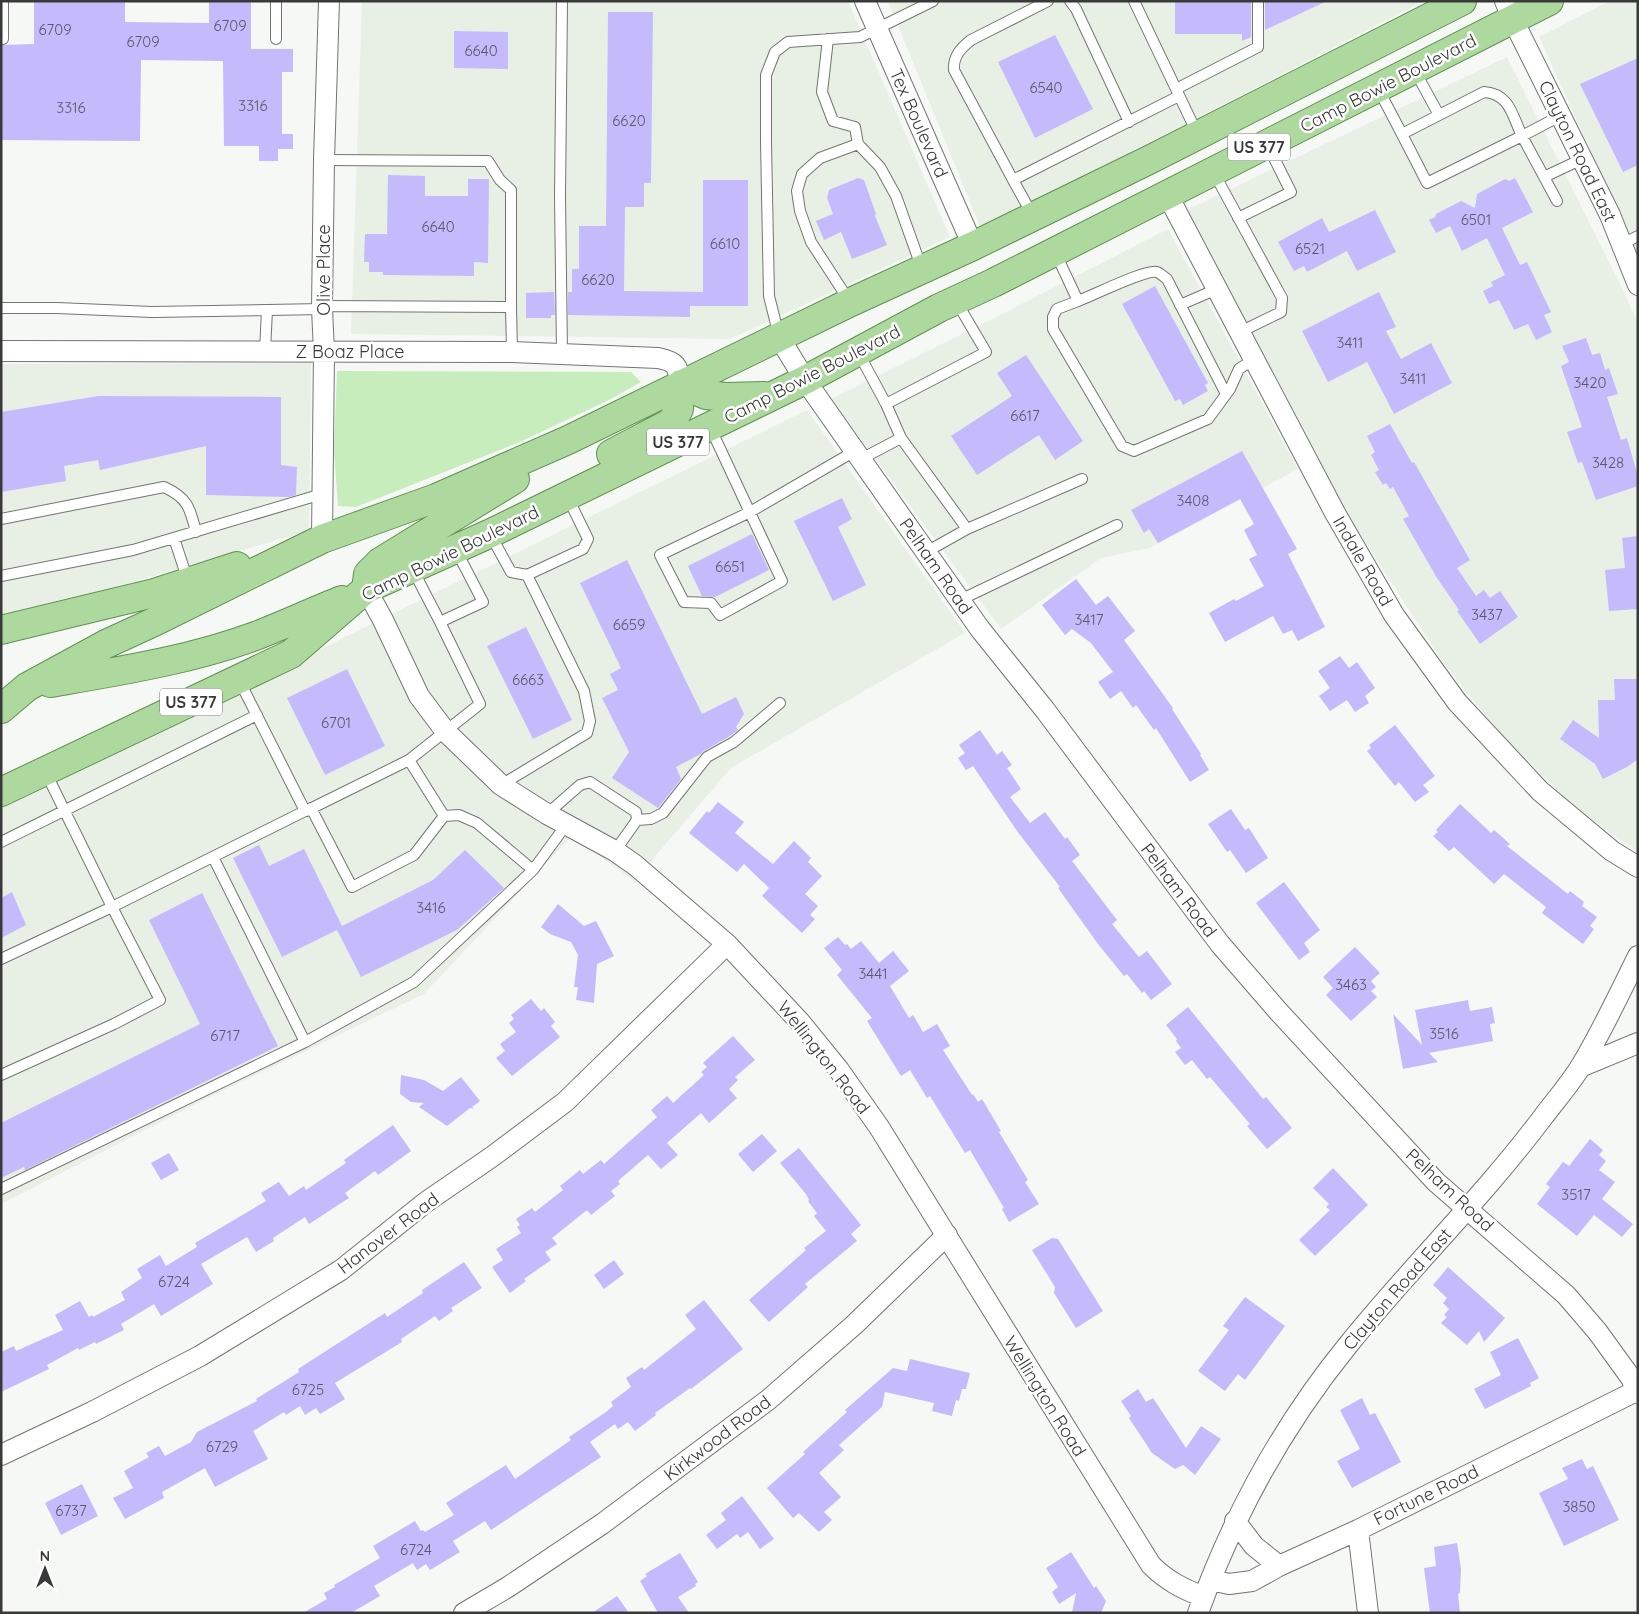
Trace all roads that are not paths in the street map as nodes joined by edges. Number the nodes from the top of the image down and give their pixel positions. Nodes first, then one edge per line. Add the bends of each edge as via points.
1 (4, 1) edge
2 (276, 1) edge
3 (329, 1) edge
4 (562, 1) edge
5 (865, 1) edge
6 (1048, 1) edge
7 (1070, 1) edge
8 (1134, 1) edge
9 (1258, 1) edge
10 (1462, 1) edge
11 (1549, 1) edge
12 (926, 3) edge
13 (1509, 11) edge
14 (878, 30) junction
15 (3, 39) dead end
16 (276, 39) dead end
17 (828, 39) junction
18 (1414, 70) junction
19 (1378, 88) junction
20 (1178, 93) junction
21 (1439, 115) junction
22 (1560, 116) junction
23 (1129, 122) junction
24 (1402, 134) junction
25 (1198, 135) junction
26 (1522, 136) junction
27 (1266, 143) junction
28 (858, 144) junction
29 (1582, 159) junction
30 (324, 160) junction
31 (1149, 160) junction
32 (1213, 170) junction
33 (1544, 178) junction
34 (1013, 180) junction
35 (1167, 194) junction
36 (1557, 200) dead end
37 (1033, 216) junction
38 (1238, 218) junction
39 (1630, 240) edge
40 (973, 246) junction
41 (1054, 251) junction
42 (922, 269) junction
43 (993, 283) junction
44 (1638, 285) edge
45 (1217, 289) junction
46 (956, 300) junction
47 (1078, 301) junction
48 (850, 302) junction
49 (1180, 305) junction
50 (511, 307) junction
51 (1, 308) edge
52 (322, 308) junction
53 (268, 310) junction
54 (1240, 332) junction
55 (779, 337) junction
56 (1, 351) edge
57 (265, 351) junction
58 (324, 351) junction
59 (512, 352) junction
60 (858, 352) junction
61 (562, 354) junction
62 (1254, 360) junction
63 (805, 380) junction
64 (681, 384) junction
65 (1226, 394) junction
66 (774, 395) junction
67 (886, 404) junction
68 (710, 426) junction
69 (901, 438) junction
70 (568, 440) junction
71 (858, 455) junction
72 (1082, 479) dead end
73 (322, 494) junction
74 (567, 496) junction
75 (538, 510) junction
76 (750, 512) junction
77 (1, 518) edge
78 (1117, 525) dead end
79 (967, 529) junction
80 (196, 532) junction
81 (489, 534) junction
82 (174, 538) junction
83 (322, 539) junction
84 (456, 549) junction
85 (926, 552) junction
86 (412, 568) junction
87 (527, 574) junction
88 (1, 576) edge
89 (188, 582) junction
90 (366, 589) junction
91 (960, 600) junction
92 (440, 622) junction
93 (1, 630) edge
94 (239, 679) junction
95 (14, 690) edge
96 (780, 703) dead end
97 (1, 709) edge
98 (257, 715) junction
99 (446, 732) junction
100 (408, 760) junction
101 (45, 771) junction
102 (501, 785) junction
103 (1, 792) edge
104 (64, 810) junction
105 (308, 810) junction
106 (547, 814) junction
107 (444, 816) junction
108 (637, 820) junction
109 (566, 825) junction
110 (1, 842) edge
111 (615, 851) junction
112 (213, 857) junction
113 (1638, 867) edge
114 (533, 870) junction
115 (112, 907) junction
116 (727, 944) junction
117 (1638, 956) edge
118 (1, 959) edge
119 (305, 1042) junction
120 (1638, 1043) edge
121 (1580, 1068) junction
122 (1, 1075) edge
123 (1, 1189) edge
124 (1467, 1208) junction
125 (947, 1235) junction
126 (1637, 1391) edge
127 (1, 1455) edge
128 (1235, 1521) junction
129 (1358, 1530) junction
130 (1280, 1566) junction
131 (1204, 1596) edge
132 (464, 1613) edge
133 (1368, 1613) edge

1 - 15 lane
2 - 16 lane
3 - 30 street, Olive Place
4 - 61 lane
5 - 14 street, Tex Boulevard
6 - 34 lane via 971,40 961,48 954,63 954,70
7 - 23 lane
8 - 20 lane
9 - 20 lane via 1258,47
10 - 25 main road, US 377
11 - 13 main road, Camp Bowie Boulevard / US 377
12 - 14 lane
13 - 18 main road, Camp Bowie Boulevard / US 377
13 - 22 street, Clayton Road East
14 - 17 lane via 860,37
14 - 40 street, Tex Boulevard
17 - 28 lane via 822,92 834,121 855,127
17 - 55 lane via 788,42 775,52 766,75 769,296
18 - 19 main road, Camp Bowie Boulevard / US 377
18 - 21 lane
19 - 24 lane
19 - 27 main road, Camp Bowie Boulevard / US 377
20 - 23 lane
20 - 25 lane
21 - 24 lane
21 - 26 lane via 1484,92 1495,93 1505,100
22 - 26 lane
22 - 29 street, Clayton Road East
23 - 34 lane
24 - 26 lane via 1428,183
25 - 31 main road, US 377
26 - 33 lane
27 - 32 main road, Camp Bowie Boulevard / US 377
27 - 38 lane via 1291,192
28 - 42 lane via 880,167 896,196
28 - 48 lane via 820,158 802,174 798,191 800,211 811,242
29 - 33 lane
29 - 39 street, Clayton Road East via 1610,215
30 - 50 lane via 488,161 511,190
30 - 52 street, Olive Place
31 - 35 main road
31 - 37 main road, US 377
32 - 35 main road, Camp Bowie Boulevard / US 377
32 - 38 lane
33 - 36 lane
34 - 37 lane
35 - 41 main road, Camp Bowie Boulevard / US 377
35 - 45 street, Indale Road
37 - 40 main road, US 377
38 - 54 lane via 1282,298 1280,312
39 - 44 street, Clayton Road East
40 - 42 main road, US 377
40 - 43 main road
41 - 43 main road, Camp Bowie Boulevard / US 377
41 - 47 lane
42 - 48 main road, US 377
43 - 46 main road, Camp Bowie Boulevard / US 377
45 - 49 lane
45 - 54 street, Indale Road
46 - 60 main road, Camp Bowie Boulevard / US 377
46 - 67 lane via 986,352
47 - 49 lane via 1136,277 1157,272 1167,279
47 - 65 lane via 1057,309 1053,328 1122,446 1134,451 1200,423 1208,419
48 - 55 main road, US 377
49 - 65 lane
50 - 52 lane
50 - 59 lane
51 - 53 lane via 152,312
52 - 53 lane
52 - 58 street, Olive Place
53 - 57 lane
54 - 62 street, Indale Road
55 - 63 street, Pelham Road
55 - 64 main road, US 377
56 - 57 street, Z Boaz Place
57 - 58 street, Z Boaz Place
58 - 59 street, Z Boaz Place
58 - 73 street, Olive Place
59 - 61 street, Z Boaz Place
60 - 63 main road, Camp Bowie Boulevard / US 377
60 - 67 lane
61 - 64 street, Z Boaz Place via 671,361 678,367
62 - 65 lane via 1240,369
62 - 113 street, Indale Road via 1394,615 1456,702 1540,791 1612,851
63 - 66 main road, Camp Bowie Boulevard / US 377
63 - 71 street, Pelham Road
64 - 66 main road via 706,395
64 - 70 main road, US 377
64 - 75 main road via 679,409 672,422 574,474 547,492
66 - 68 main road, Camp Bowie Boulevard / US 377
67 - 69 lane
68 - 74 main road, Camp Bowie Boulevard / US 377
68 - 76 lane
69 - 71 lane
69 - 79 lane
70 - 83 main road, US 377 via 436,498
70 - 90 main road via 542,463 380,562 368,574
71 - 76 lane
71 - 85 street, Pelham Road
72 - 79 lane
73 - 80 lane
73 - 83 street, Olive Place
74 - 75 main road, Camp Bowie Boulevard / US 377
74 - 87 lane via 588,539 583,549
75 - 81 main road, Camp Bowie Boulevard / US 377
76 - 76 lane via 782,581 720,615 711,603 684,602 660,555
77 - 80 lane via 164,487 178,493 189,506
78 - 91 lane
79 - 85 lane
80 - 82 lane
81 - 84 main road, Camp Bowie Boulevard / US 377
81 - 87 lane via 511,572
82 - 88 lane via 133,550
82 - 89 lane
83 - 89 main road
83 - 95 main road, US 377
84 - 86 main road, Camp Bowie Boulevard / US 377
84 - 92 lane via 483,602
85 - 91 street, Pelham Road
86 - 90 main road, Camp Bowie Boulevard / US 377
86 - 92 lane
87 - 102 lane via 584,691 590,721 587,732
89 - 93 main road
90 - 94 main road, Camp Bowie Boulevard / US 377 via 291,654
90 - 95 main road via 257,635 218,647 137,668
90 - 99 street, Wellington Road via 419,696
91 - 124 street, Pelham Road via 1220,944 1436,1182
92 - 99 lane via 480,704
94 - 98 lane
94 - 101 main road, Camp Bowie Boulevard / US 377
95 - 97 main road, US 377
96 - 108 lane via 734,742 707,756 663,813 651,819
98 - 104 lane
98 - 105 lane
99 - 100 lane
99 - 102 street, Wellington Road
100 - 105 lane
100 - 107 lane
101 - 103 main road, Camp Bowie Boulevard / US 377
101 - 104 lane
102 - 106 street, Wellington Road
104 - 110 lane
104 - 115 lane
105 - 107 lane via 352,887 414,855
105 - 112 lane
106 - 108 lane via 580,785 590,782 636,812
106 - 109 street, Wellington Road
107 - 114 lane via 460,816 477,823
108 - 111 lane
109 - 111 street, Wellington Road
109 - 114 lane
111 - 116 street, Wellington Road
112 - 115 lane
112 - 119 lane
114 - 119 lane via 414,982
115 - 118 lane
115 - 122 lane via 160,1000
116 - 125 street, Wellington Road via 839,1070
116 - 127 street, Hanover Road via 565,1102 426,1202 341,1270 200,1356
117 - 121 street, Clayton Road East
119 - 123 lane
120 - 121 street
121 - 124 street, Clayton Road East via 1523,1144
124 - 126 street, Pelham Road via 1566,1296 1597,1330
124 - 128 street, Clayton Road East via 1348,1345 1313,1392 1281,1439
125 - 131 street, Wellington Road via 1151,1565 1164,1578
125 - 132 street, Kirkwood Road via 854,1325 768,1400 602,1524
126 - 129 street, Fortune Road
128 - 130 street via 1254,1546
128 - 131 street, Clayton Road East
129 - 130 street, Fortune Road
129 - 133 street
130 - 131 street, Fortune Road via 1252,1581 1229,1584

